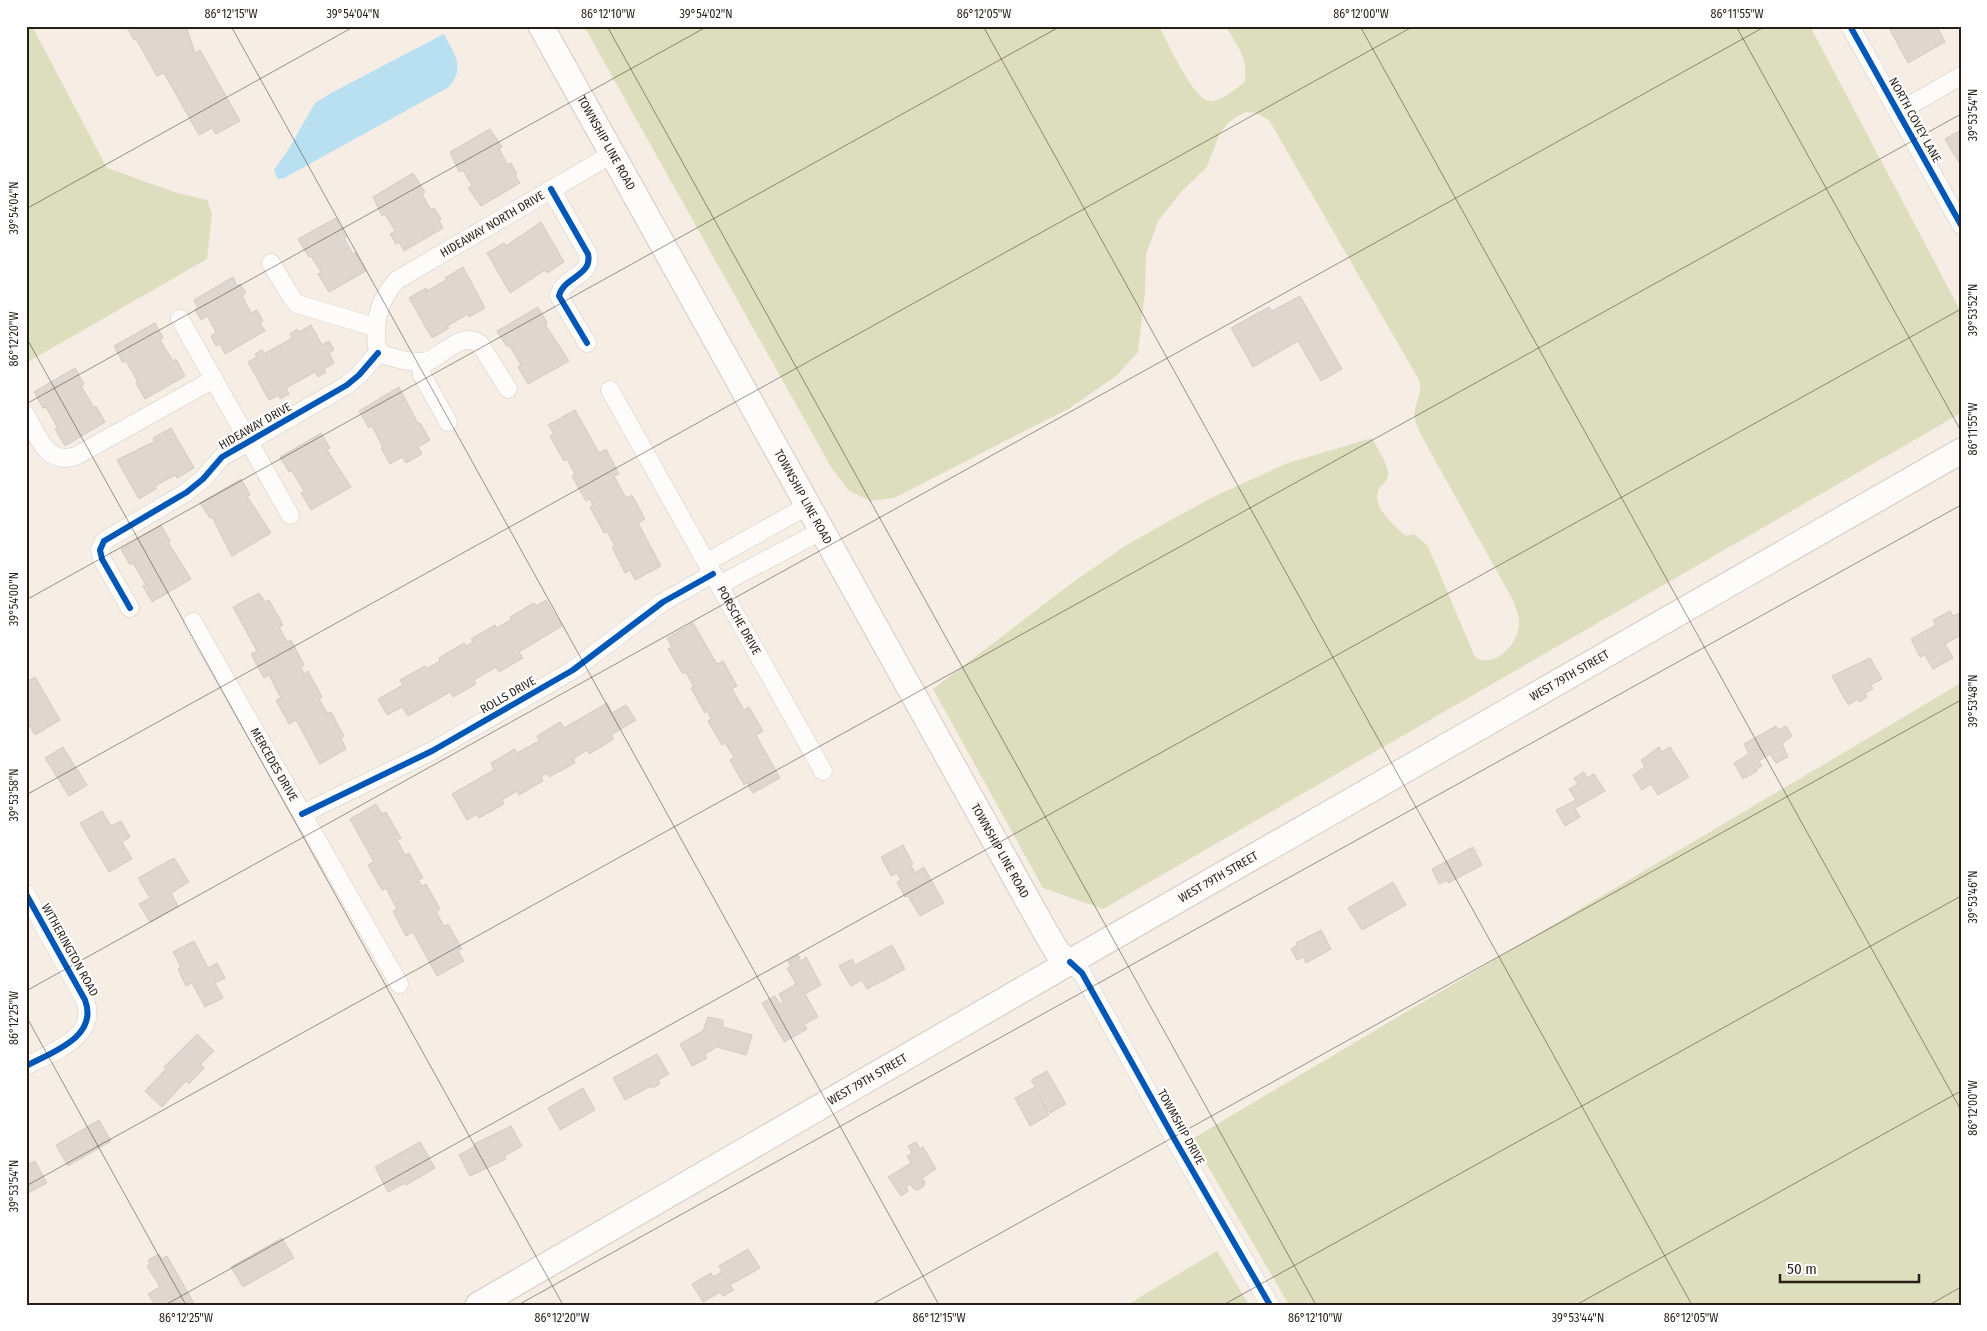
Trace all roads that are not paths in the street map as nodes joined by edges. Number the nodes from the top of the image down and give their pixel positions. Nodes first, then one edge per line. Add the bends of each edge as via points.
1 (541, 26) edge
2 (1850, 26) edge
3 (1961, 76) edge
4 (1898, 112) junction
5 (612, 154) junction
6 (551, 189) junction
7 (1961, 225) edge
8 (271, 263) dead end
9 (180, 319) dead end
10 (375, 327) junction
11 (587, 343) dead end
12 (378, 353) junction
13 (420, 362) junction
14 (214, 379) junction
15 (508, 388) dead end
16 (610, 390) dead end
17 (26, 415) edge
18 (448, 422) dead end
19 (249, 442) junction
20 (1961, 451) edge
21 (807, 506) junction
22 (290, 515) dead end
23 (821, 531) junction
24 (713, 574) junction
25 (130, 608) dead end
26 (193, 622) dead end
27 (823, 771) dead end
28 (302, 814) junction
29 (26, 894) edge
30 (1070, 962) junction
31 (399, 984) dead end
32 (26, 1066) edge
33 (478, 1305) edge
34 (1270, 1305) edge

1 - 5 main road, TOWNSHIP LINE ROAD
2 - 4 street, NORTH COVEY LANE
3 - 4 street
4 - 7 street, NORTH COVEY LANE
5 - 6 street, HIDEAWAY NORTH DRIVE
5 - 21 main road, TOWNSHIP LINE ROAD
6 - 10 street, HIDEAWAY NORTH DRIVE via 397,280 387,292
6 - 11 street via 590,259 587,269 563,286 560,296
8 - 10 street via 297,304
9 - 14 street, HIDEAWAY DRIVE
10 - 12 street
12 - 13 street
12 - 19 street, HIDEAWAY DRIVE via 346,385
13 - 15 street via 429,361 465,339 475,340
13 - 18 street via 422,376
14 - 17 street via 68,458 56,457 47,451
14 - 19 street, HIDEAWAY DRIVE
16 - 24 street, PORSCHE DRIVE
19 - 22 street, HIDEAWAY DRIVE
19 - 25 street, HIDEAWAY DRIVE via 222,457 187,492 104,542 100,550 102,559
20 - 30 main road, WEST 79TH STREET
21 - 23 main road, TOWNSHIP LINE ROAD
21 - 24 street, ROLLS DRIVE
23 - 24 street, ROLLS DRIVE
23 - 30 main road, TOWNSHIP LINE ROAD via 1058,953
24 - 27 street, PORSCHE DRIVE
24 - 28 street, ROLLS DRIVE via 663,602 573,670 432,752
26 - 28 street, MERCEDES DRIVE
28 - 31 street, MERCEDES DRIVE
29 - 32 street, WITHERINGTON ROAD via 88,1008 85,1028 77,1038
30 - 33 main road, WEST 79TH STREET
30 - 34 street, TOWMSHIP DRIVE via 1082,973

